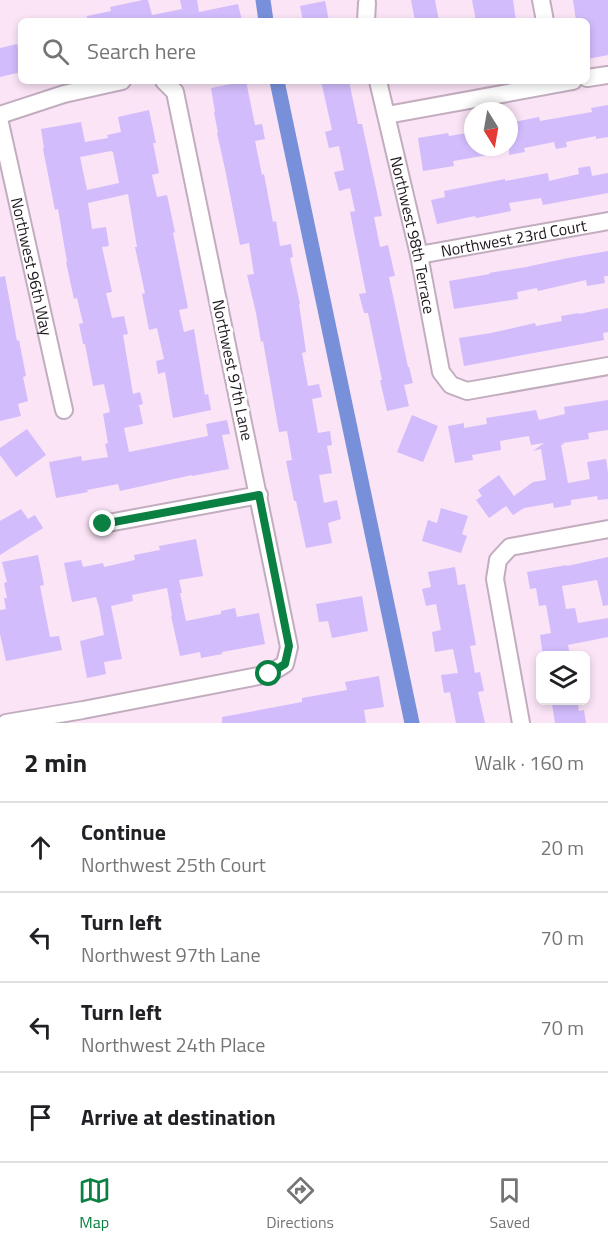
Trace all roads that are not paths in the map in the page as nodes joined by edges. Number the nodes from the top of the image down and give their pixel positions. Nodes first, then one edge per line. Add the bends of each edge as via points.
1 (541, 0) edge
2 (367, 3) dead end
3 (366, 18) edge
4 (544, 18) edge
5 (608, 75) edge
6 (590, 78) edge
7 (109, 84) edge
8 (167, 84) edge
9 (379, 84) edge
10 (552, 84) edge
11 (0, 115) edge
12 (387, 115) junction
13 (0, 123) edge
14 (608, 220) edge
15 (419, 255) junction
16 (608, 366) edge
17 (64, 410) dead end
18 (259, 495) junction
19 (103, 524) dead end
20 (608, 529) edge
21 (85, 716) edge
22 (6, 723) edge
23 (521, 723) edge

1 - 4 street
2 - 3 street
5 - 6 street
7 - 11 street
8 - 18 street, Northwest 97th Lane via 175,92
9 - 12 street, Northwest 98th Terrace
10 - 12 street
12 - 15 street, Northwest 98th Terrace
13 - 17 street, Northwest 96th Way
14 - 15 street, Northwest 23rd Court
15 - 16 street, Northwest 98th Terrace via 441,372 451,385 467,392
18 - 19 street
18 - 21 street, Northwest 97th Lane via 289,646 285,664 269,674
20 - 23 street via 510,547 498,560 495,579
21 - 22 street

